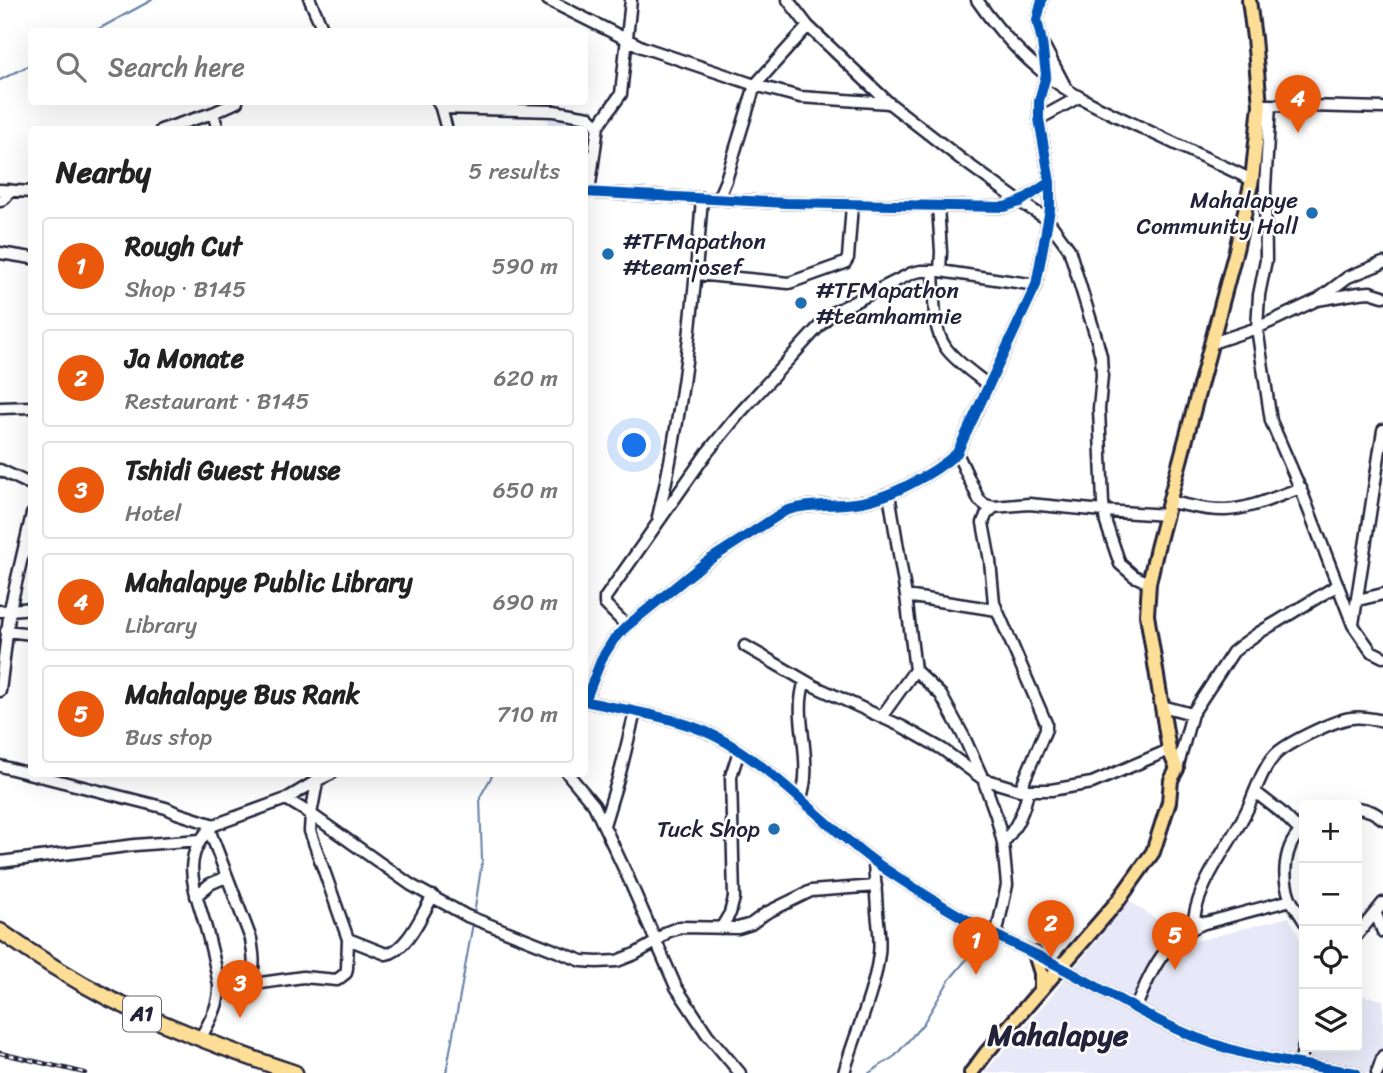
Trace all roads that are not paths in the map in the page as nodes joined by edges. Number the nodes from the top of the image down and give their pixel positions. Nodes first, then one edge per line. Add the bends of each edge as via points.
1 (310, 0) edge
2 (548, 0) edge
3 (631, 0) edge
4 (788, 0) edge
5 (976, 0) edge
6 (1042, 0) edge
7 (1249, 0) edge
8 (808, 26) junction
9 (322, 28) edge
10 (628, 40) junction
11 (1042, 42) junction
12 (1046, 75) junction
13 (755, 85) junction
14 (1066, 89) junction
15 (1079, 97) junction
16 (889, 103) junction
17 (230, 105) edge
18 (440, 105) edge
19 (1265, 105) junction
20 (554, 106) edge
21 (1383, 108) edge
22 (213, 113) junction
23 (1039, 119) junction
24 (173, 126) edge
25 (217, 126) edge
26 (446, 126) edge
27 (598, 126) junction
28 (1252, 180) junction
29 (1050, 182) junction
30 (588, 186) edge
31 (4, 190) edge
32 (28, 191) edge
33 (588, 192) edge
34 (702, 198) junction
35 (718, 199) junction
36 (0, 201) edge
37 (1020, 202) junction
38 (852, 205) junction
39 (938, 206) junction
40 (1047, 219) junction
41 (0, 253) edge
42 (28, 257) edge
43 (1383, 263) edge
44 (937, 271) junction
45 (696, 274) junction
46 (1036, 285) junction
47 (1383, 296) edge
48 (1317, 300) junction
49 (1257, 328) junction
50 (1212, 342) junction
51 (988, 385) junction
52 (28, 407) edge
53 (0, 408) edge
54 (1383, 430) edge
55 (957, 453) junction
56 (0, 470) edge
57 (1380, 474) edge
58 (28, 483) edge
59 (1301, 488) junction
60 (890, 494) junction
61 (994, 507) junction
62 (1169, 509) junction
63 (1104, 511) junction
64 (656, 524) junction
65 (28, 530) edge
66 (1149, 583) junction
67 (1338, 585) junction
68 (1383, 594) edge
69 (906, 596) junction
70 (1358, 600) junction
71 (28, 608) edge
72 (5, 610) edge
73 (997, 610) junction
74 (1353, 625) junction
75 (627, 626) junction
76 (6, 631) junction
77 (28, 634) edge
78 (745, 646) dead end
79 (1383, 657) edge
80 (915, 670) junction
81 (805, 681) junction
82 (0, 691) edge
83 (588, 693) edge
84 (588, 702) edge
85 (1163, 706) junction
86 (635, 712) junction
87 (1192, 715) junction
88 (882, 716) junction
89 (1383, 721) edge
90 (1169, 750) junction
91 (739, 751) junction
92 (0, 766) edge
93 (1177, 769) junction
94 (28, 773) edge
95 (43, 777) edge
96 (318, 777) edge
97 (571, 777) edge
98 (983, 779) junction
99 (1024, 790) junction
100 (1255, 792) junction
101 (286, 799) junction
102 (801, 800) junction
103 (1362, 808) edge
104 (311, 814) junction
105 (1383, 819) edge
106 (604, 825) junction
107 (212, 827) junction
108 (1299, 827) edge
109 (1299, 834) edge
110 (200, 840) junction
111 (1003, 844) junction
112 (0, 862) edge
113 (874, 862) junction
114 (226, 877) junction
115 (876, 886) junction
116 (196, 897) junction
117 (433, 897) junction
118 (1291, 900) junction
119 (1383, 903) edge
120 (1299, 914) edge
121 (1376, 914) junction
122 (1205, 923) junction
123 (721, 928) junction
124 (1362, 929) edge
125 (0, 932) edge
126 (1383, 932) edge
127 (996, 936) junction
128 (348, 939) junction
129 (656, 942) junction
130 (0, 943) edge
131 (1035, 954) junction
132 (1061, 967) junction
133 (219, 985) junction
134 (240, 986) junction
135 (1041, 990) junction
136 (1136, 1007) junction
137 (200, 1039) junction
138 (1303, 1052) edge
139 (1383, 1056) edge
140 (1300, 1063) junction
141 (266, 1073) edge
142 (295, 1073) edge
143 (740, 1073) edge
144 (844, 1073) edge
145 (971, 1073) edge
146 (1356, 1073) edge
147 (1377, 1073) edge

1 - 9 street
2 - 10 street
3 - 10 street
4 - 8 street
5 - 12 street via 1009,41
6 - 11 street via 1037,20
7 - 19 main road
8 - 13 street
8 - 16 street
10 - 13 street
10 - 27 street via 621,94
11 - 12 street
11 - 14 street
12 - 14 street
12 - 23 street
13 - 16 street via 800,97
13 - 35 street
14 - 15 street
15 - 23 street
15 - 28 street
16 - 37 street
17 - 22 street
18 - 20 street
18 - 26 street
19 - 21 street
19 - 28 main road
19 - 49 street via 1266,260
20 - 27 street via 589,117
22 - 24 street
22 - 25 street
23 - 29 street
27 - 30 street
28 - 50 main road
29 - 37 street
29 - 40 street
31 - 32 street
31 - 36 street via 5,198
33 - 34 street
34 - 35 street
34 - 45 street
35 - 38 street
37 - 39 street via 1004,207
37 - 40 street
38 - 39 street
38 - 45 street via 845,263 789,283
39 - 44 street via 941,252
40 - 46 street
40 - 63 street via 1069,249 1101,356
41 - 42 street
43 - 48 street via 1348,277
44 - 46 street
44 - 51 street via 936,324 941,340 947,351
44 - 64 street via 912,272 834,312 738,415
45 - 64 street via 680,410
46 - 51 street
47 - 48 street via 1370,292
48 - 49 street
49 - 50 street
49 - 59 street via 1271,421
50 - 62 main road
51 - 55 street
52 - 53 street
54 - 57 street
55 - 60 street
55 - 61 street via 979,500
56 - 58 street
57 - 70 street
59 - 62 street via 1242,508
59 - 67 street
60 - 69 street
60 - 75 street via 858,503 785,511 706,562
61 - 63 street via 1029,504
61 - 73 street via 983,523
62 - 63 street
62 - 66 main road
63 - 66 street via 1120,564
64 - 75 street via 605,598 605,604
65 - 72 street
66 - 85 main road via 1147,615
67 - 74 street
67 - 87 street via 1240,646
68 - 70 street
69 - 73 street
69 - 80 street
70 - 74 street
71 - 72 street
72 - 76 street
73 - 99 street via 1046,723
74 - 79 street via 1371,651
75 - 83 street via 602,658
76 - 77 street
76 - 82 street
78 - 81 street
80 - 88 street
80 - 98 street via 941,695
81 - 88 street
81 - 102 street via 800,703 805,777
84 - 86 street
85 - 87 street
85 - 90 main road
86 - 91 street via 682,723
86 - 106 street
87 - 93 street
88 - 98 street
89 - 100 street via 1349,718 1288,745 1270,761
90 - 93 main road
90 - 99 street via 1092,783
91 - 102 street
91 - 123 street via 731,776 734,898
92 - 94 street
93 - 132 main road via 1153,852
95 - 107 street via 166,808
96 - 101 street
96 - 104 street
97 - 106 street
98 - 99 street
98 - 111 street
99 - 111 street via 1026,801 1014,831
100 - 108 street
100 - 122 street via 1199,901 1194,918
101 - 104 street
101 - 107 street
102 - 113 street
103 - 105 street
104 - 117 street
104 - 128 street via 310,831
106 - 129 street
107 - 110 street
107 - 114 street
109 - 118 street via 1286,860
110 - 112 street
110 - 116 street via 192,865
111 - 127 street via 1007,885
113 - 115 street
113 - 127 street
114 - 116 street
114 - 134 street via 254,958 250,978
115 - 123 street via 811,891 751,924
115 - 144 street via 879,957
116 - 133 street
117 - 128 street via 406,942 392,953
117 - 129 street via 467,916 582,961 617,961
118 - 120 street
118 - 122 street
119 - 121 street
121 - 124 street
121 - 126 street
122 - 136 street via 1185,932 1163,953
123 - 129 street via 680,927
125 - 137 highway, A1 via 108,998
127 - 131 street
128 - 134 street via 347,968 337,980 303,977
129 - 143 street via 676,987
130 - 141 highway, A1 via 153,1029
131 - 132 street
131 - 135 main road
132 - 135 main road
132 - 136 street
133 - 134 street
133 - 137 street via 215,1011
135 - 145 main road
136 - 140 street via 1218,1046
137 - 142 highway, A1
138 - 140 street
139 - 147 street
140 - 146 street

